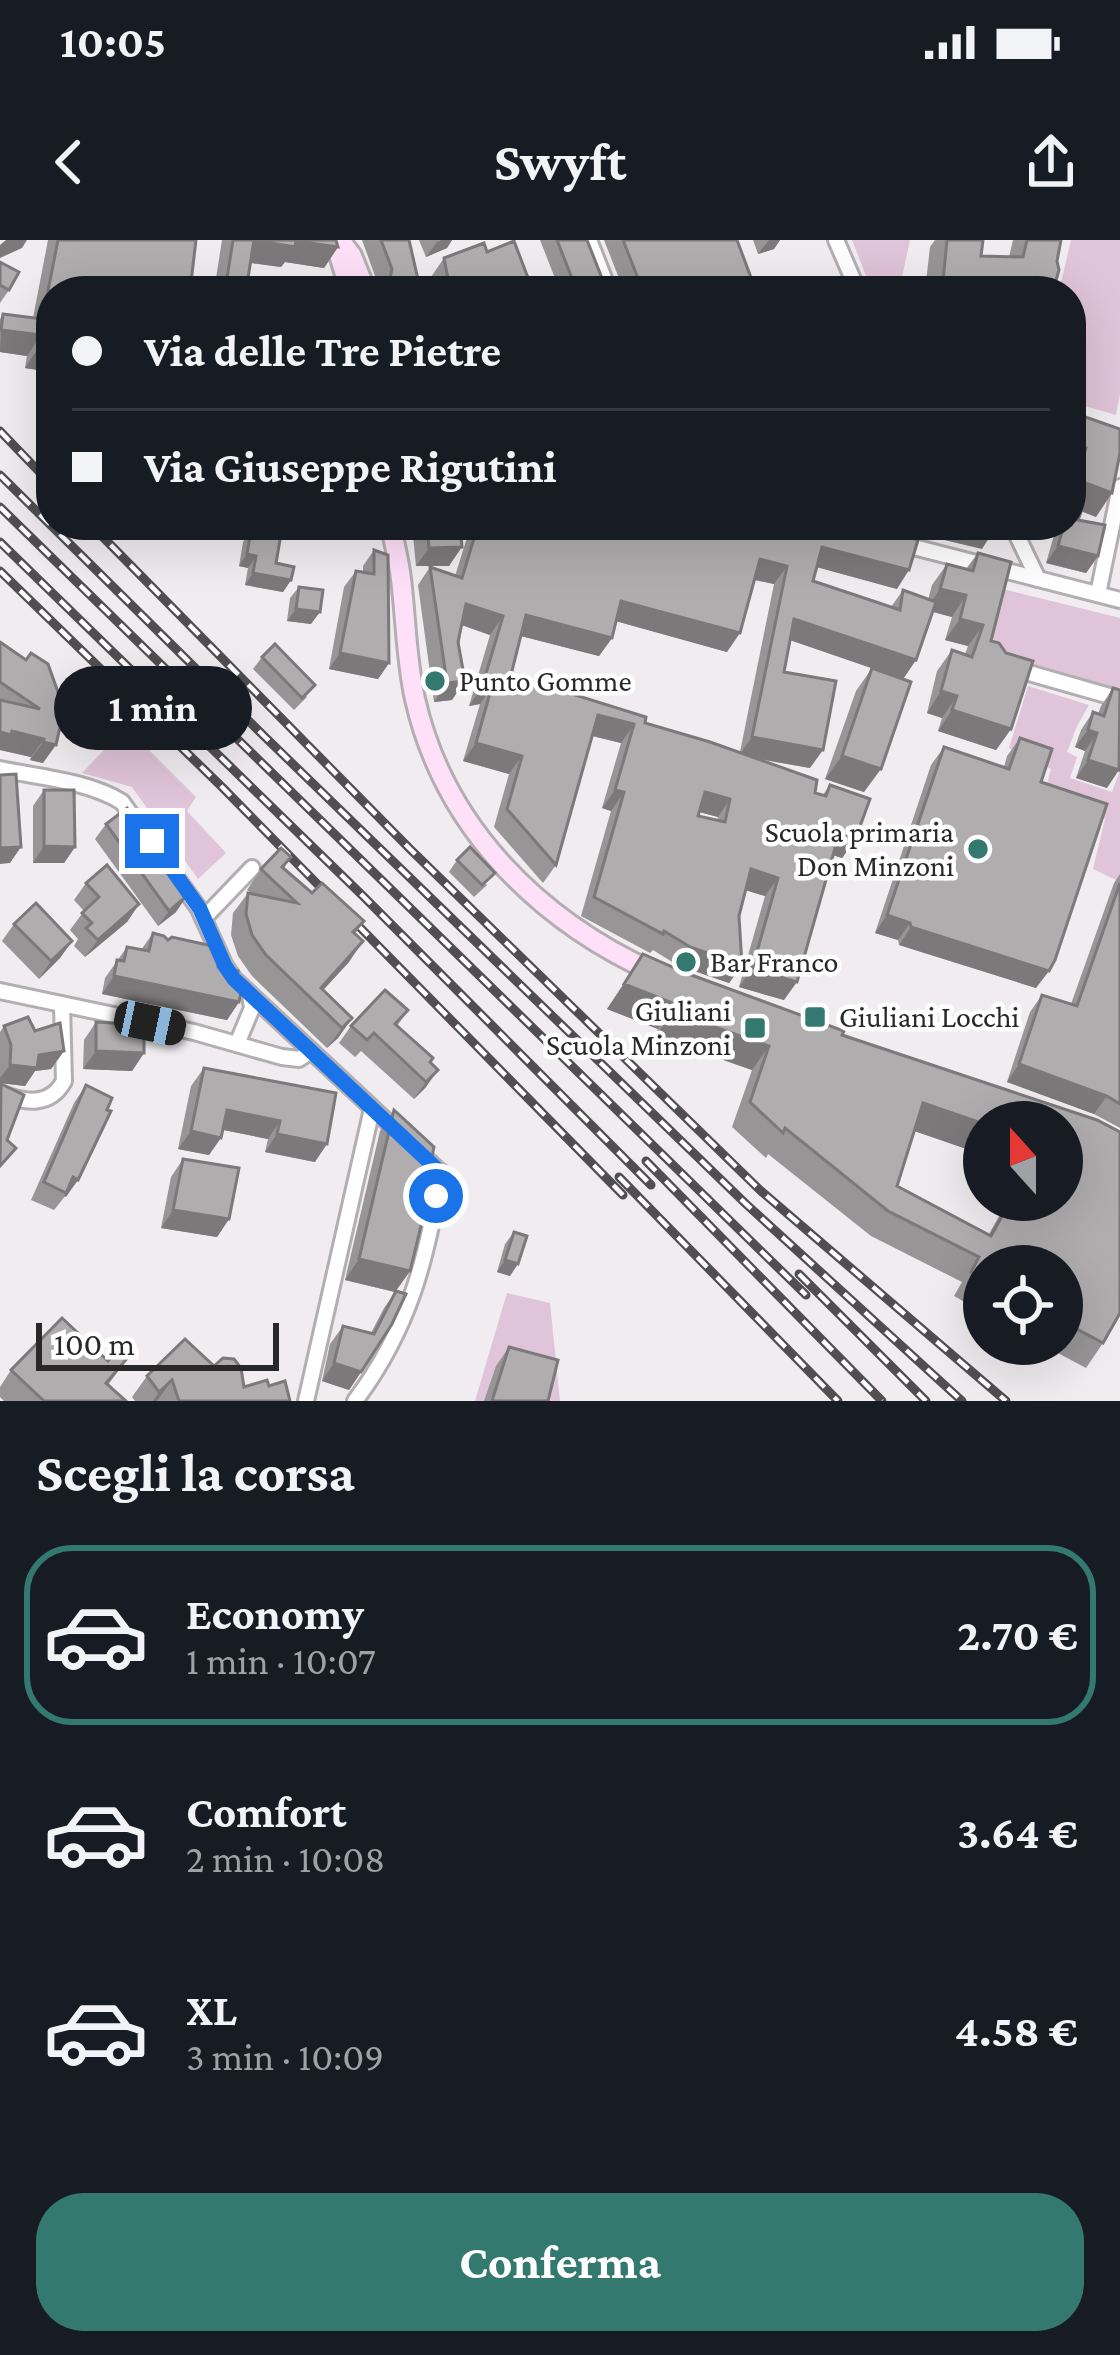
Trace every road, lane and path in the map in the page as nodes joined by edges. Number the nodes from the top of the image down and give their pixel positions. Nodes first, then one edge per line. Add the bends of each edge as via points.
1 (337, 240) edge
2 (589, 240) edge
3 (836, 240) edge
4 (346, 276) edge
5 (360, 276) edge
6 (602, 276) edge
7 (852, 276) edge
8 (1120, 487) edge
9 (394, 540) edge
10 (404, 540) edge
11 (1019, 540) edge
12 (891, 541) edge
13 (401, 579) junction
14 (1038, 579) junction
15 (1098, 594) junction
16 (1120, 600) edge
17 (995, 664) edge
18 (1120, 698) edge
19 (0, 769) edge
20 (251, 868) dead end
21 (204, 918) junction
22 (669, 979) edge
23 (0, 992) edge
24 (250, 994) junction
25 (62, 1005) junction
26 (237, 1044) junction
27 (310, 1051) junction
28 (0, 1093) edge
29 (372, 1108) junction
30 (306, 1401) edge
31 (355, 1401) edge

1 - 4 main road
1 - 5 main road
2 - 6 street
3 - 7 street
8 - 15 street
9 - 13 main road
10 - 13 main road
11 - 14 street
12 - 14 street
13 - 22 main road via 420,719 468,820 557,917
14 - 15 street
15 - 16 street
17 - 18 street
19 - 21 street via 122,802
20 - 21 street
21 - 24 street via 225,966
23 - 25 street
24 - 26 street
24 - 27 street
25 - 26 street
25 - 28 street via 62,1086 41,1101
26 - 27 street via 293,1059
27 - 29 street
29 - 30 street
29 - 31 street via 446,1177 406,1316

